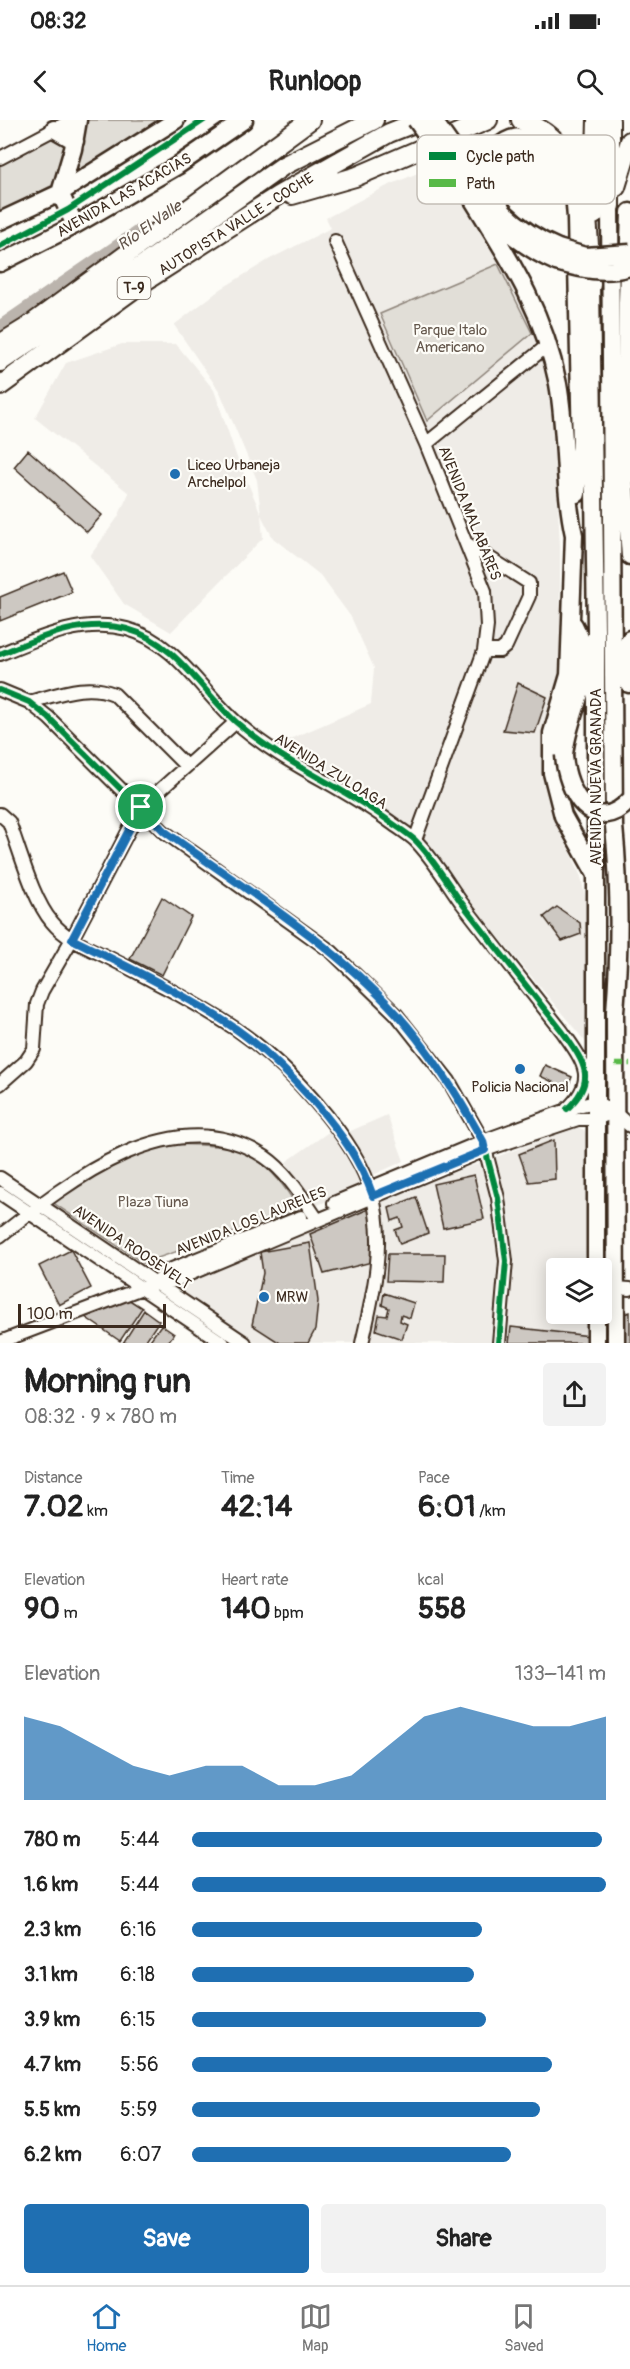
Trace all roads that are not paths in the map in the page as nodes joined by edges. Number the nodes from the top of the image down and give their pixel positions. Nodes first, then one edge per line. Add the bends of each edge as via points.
1 (78, 120) edge
2 (176, 120) edge
3 (243, 120) edge
4 (310, 120) edge
5 (347, 120) edge
6 (374, 120) edge
7 (416, 120) edge
8 (422, 120) edge
9 (433, 120) edge
10 (488, 120) edge
11 (521, 120) edge
12 (597, 120) edge
13 (63, 124) edge
14 (430, 135) edge
15 (441, 135) edge
16 (453, 135) edge
17 (549, 135) edge
18 (596, 135) edge
19 (75, 141) junction
20 (630, 141) edge
21 (417, 150) edge
22 (0, 158) edge
23 (283, 166) junction
24 (615, 190) edge
25 (60, 193) junction
26 (267, 202) junction
27 (475, 204) edge
28 (479, 204) edge
29 (494, 204) edge
30 (500, 204) edge
31 (574, 204) edge
32 (584, 204) edge
33 (594, 204) edge
34 (610, 206) edge
35 (630, 212) edge
36 (505, 216) junction
37 (0, 221) edge
38 (75, 225) junction
39 (334, 241) dead end
40 (630, 253) edge
41 (557, 255) junction
42 (0, 263) edge
43 (630, 267) edge
44 (591, 285) junction
45 (0, 344) edge
46 (548, 345) junction
47 (0, 362) edge
48 (0, 386) edge
49 (612, 387) junction
50 (622, 440) junction
51 (426, 444) junction
52 (628, 488) edge
53 (574, 535) junction
54 (466, 543) junction
55 (630, 556) edge
56 (572, 621) junction
57 (596, 630) junction
58 (622, 638) edge
59 (484, 651) junction
60 (0, 654) edge
61 (630, 686) edge
62 (0, 690) edge
63 (582, 695) junction
64 (29, 702) junction
65 (236, 722) junction
66 (186, 766) junction
67 (630, 800) edge
68 (141, 807) junction
69 (0, 814) edge
70 (415, 840) junction
71 (630, 849) edge
72 (618, 871) junction
73 (596, 874) junction
74 (72, 939) junction
75 (562, 1031) junction
76 (596, 1058) junction
77 (0, 1084) edge
78 (567, 1109) junction
79 (596, 1111) junction
80 (615, 1112) junction
81 (630, 1126) edge
82 (484, 1146) junction
83 (0, 1178) edge
84 (372, 1192) junction
85 (0, 1193) edge
86 (41, 1204) junction
87 (29, 1213) junction
88 (315, 1216) junction
89 (0, 1236) edge
90 (596, 1258) edge
91 (158, 1282) junction
92 (623, 1288) edge
93 (143, 1289) junction
94 (596, 1324) edge
95 (0, 1342) edge
96 (223, 1343) edge
97 (245, 1343) edge
98 (362, 1343) edge
99 (499, 1343) edge
100 (596, 1343) edge
101 (616, 1343) edge

1 - 19 main road
2 - 25 main road
3 - 38 main road, AVENIDA LAS ACACIAS via 177,166
4 - 45 highway, T-9
5 - 23 highway
6 - 23 highway
7 - 14 main road, bridge
8 - 26 highway, AUTOPISTA VALLE - COCHE / T-9 via 389,133
9 - 15 main road, bridge
10 - 16 highway
11 - 17 highway
12 - 18 highway
13 - 19 main road
13 - 22 street
19 - 25 main road
20 - 24 highway
21 - 26 highway via 355,177
23 - 47 highway
25 - 37 main road
25 - 38 main road
26 - 48 highway, AUTOPISTA VALLE - COCHE / T-9 via 142,283
27 - 46 main road via 519,276 537,311
28 - 41 main road via 522,244
29 - 36 main road
30 - 36 main road
31 - 53 main road via 580,447
32 - 44 highway
33 - 44 highway
34 - 49 main road, AVENIDA NUEVA GRANADA
35 - 50 main road via 627,419
36 - 41 main road
38 - 42 main road, AVENIDA LAS ACACIAS
39 - 51 street, AVENIDA MALABARES
40 - 41 main road, bridge
41 - 43 main road, bridge via 597,272
44 - 57 main road, AVENIDA NUEVA GRANADA
46 - 51 street
46 - 53 main road via 562,414
49 - 50 main road
49 - 58 main road, AVENIDA NUEVA GRANADA
50 - 52 main road
51 - 54 street, AVENIDA MALABARES
52 - 55 main road
53 - 56 main road
54 - 59 street, AVENIDA MALABARES via 485,591
54 - 59 street via 529,583 529,596 506,646 500,651
56 - 63 main road via 582,642
56 - 73 main road via 569,675 552,733 552,773 563,816
57 - 63 main road via 590,643
57 - 73 main road, AVENIDA NUEVA GRANADA
58 - 61 main road
58 - 72 main road, AVENIDA NUEVA GRANADA via 614,826
59 - 70 street, AVENIDA MALABARES
60 - 65 street, AVENIDA ZULOAGA via 57,631 97,626 128,629 174,655
62 - 64 street
63 - 67 main road, bridge via 568,730 564,755 570,787 588,808 601,814 614,813
64 - 66 street via 80,690 114,694
64 - 68 street
65 - 66 street
65 - 70 street, AVENIDA ZULOAGA via 289,762 369,806
66 - 68 street
68 - 74 street
68 - 82 street via 164,831 332,952 396,1014 449,1081
69 - 74 street via 9,822 43,911
70 - 75 street, AVENIDA ZULOAGA
71 - 72 main road
72 - 80 main road, AVENIDA NUEVA GRANADA
73 - 76 main road, AVENIDA NUEVA GRANADA
74 - 77 street via 37,1004 33,1049
74 - 84 street via 194,1004 257,1046 333,1124 352,1150
75 - 76 street, AVENIDA ZULOAGA via 587,1055
75 - 78 street, AVENIDA ZULOAGA via 580,1058 586,1080 582,1094
76 - 79 main road, AVENIDA NUEVA GRANADA
78 - 79 street, AVENIDA LOS LAURELES
78 - 82 street, AVENIDA LOS LAURELES
79 - 80 street
79 - 82 street, AVENIDA LOS LAURELES
79 - 90 main road, AVENIDA NUEVA GRANADA
80 - 81 street
80 - 92 main road, AVENIDA NUEVA GRANADA
82 - 84 street, AVENIDA LOS LAURELES
82 - 99 street via 498,1198 506,1261
83 - 86 street, AVENIDA ROOSEVELT
84 - 88 street, AVENIDA LOS LAURELES
84 - 98 street via 376,1270
85 - 87 street, AVENIDA ROOSEVELT
86 - 87 street
86 - 88 street via 97,1167 142,1145 176,1136 204,1137 236,1143 264,1156 285,1173
86 - 91 street, AVENIDA ROOSEVELT
87 - 89 street
87 - 93 street, AVENIDA ROOSEVELT
88 - 91 street, AVENIDA LOS LAURELES via 167,1271
91 - 93 street, AVENIDA LOS LAURELES
91 - 97 street, AVENIDA ROOSEVELT
92 - 101 main road, AVENIDA NUEVA GRANADA
93 - 95 street
93 - 96 street, AVENIDA ROOSEVELT
94 - 100 main road

